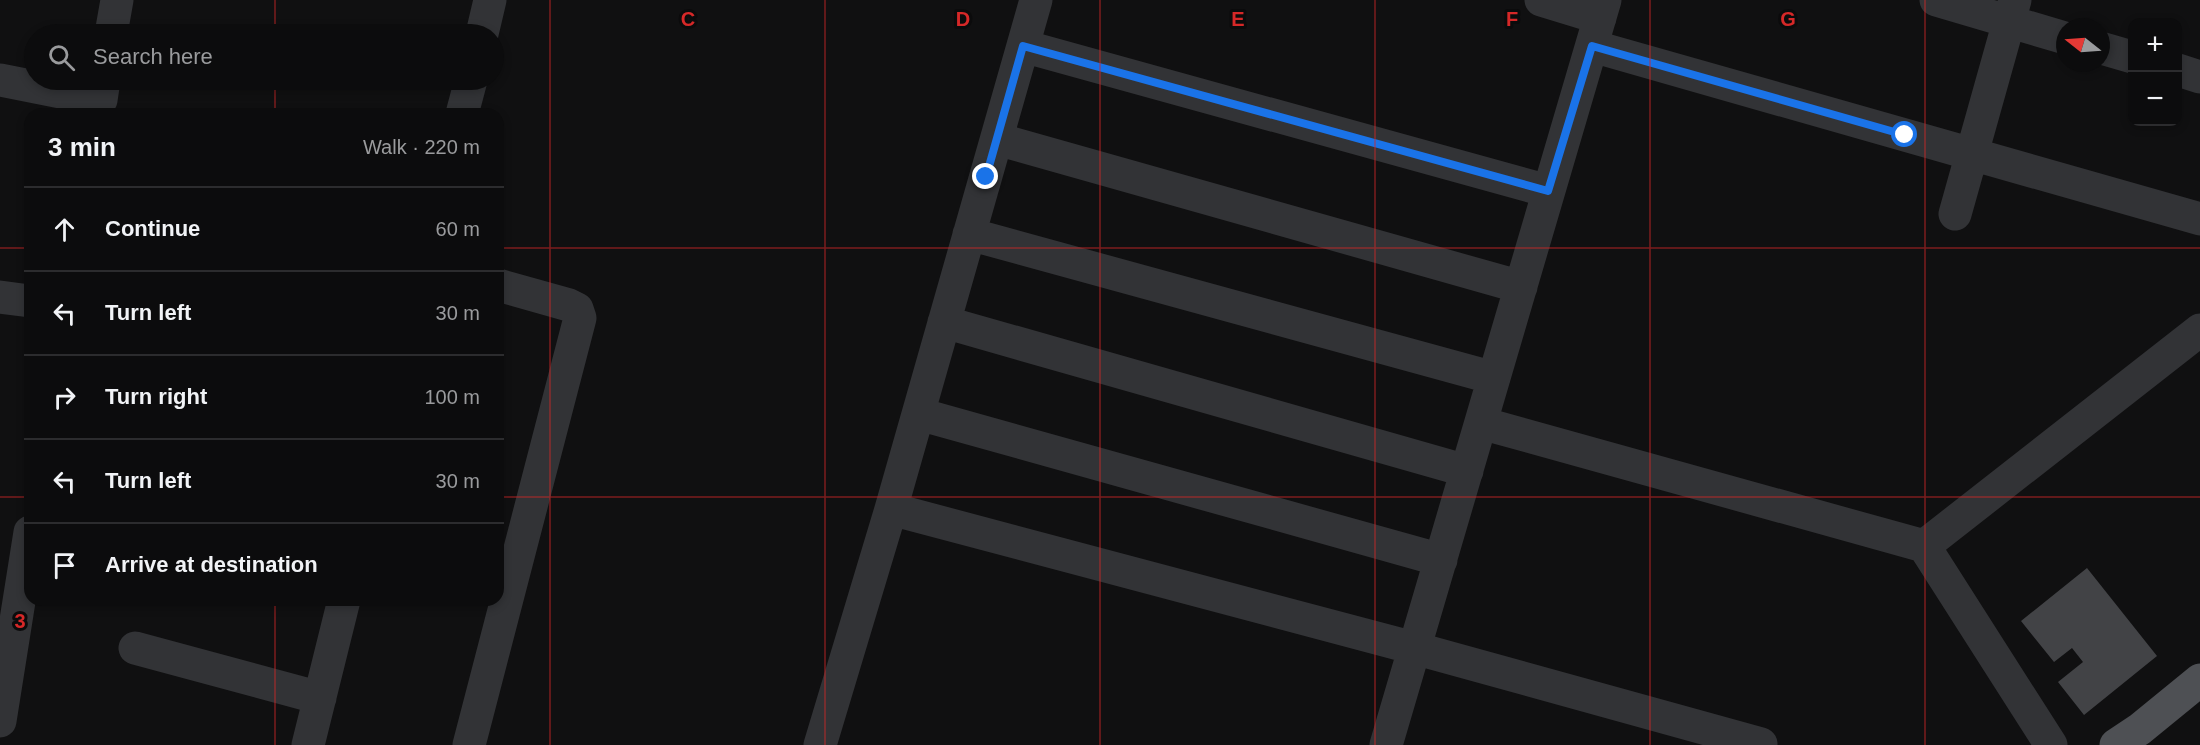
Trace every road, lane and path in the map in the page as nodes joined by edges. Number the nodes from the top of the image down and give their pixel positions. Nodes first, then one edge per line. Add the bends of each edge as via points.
1 (117, 0) edge
2 (490, 0) edge
3 (1036, 0) edge
4 (1541, 0) edge
5 (1936, 0) edge
6 (2012, 11) edge
7 (1599, 21) edge
8 (113, 24) edge
9 (484, 24) edge
10 (2056, 33) edge
11 (1023, 46) junction
12 (2110, 51) edge
13 (2128, 56) edge
14 (2182, 71) edge
15 (2200, 77) edge
16 (0, 80) edge
17 (24, 85) edge
18 (50, 90) edge
19 (102, 90) edge
20 (468, 90) edge
21 (464, 108) edge
22 (997, 139) junction
23 (1972, 154) junction
24 (1548, 191) junction
25 (1954, 214) dead end
26 (2200, 219) edge
27 (969, 234) junction
28 (504, 287) edge
29 (1521, 287) junction
30 (0, 297) edge
31 (24, 300) edge
32 (944, 322) junction
33 (2200, 330) edge
34 (1494, 378) junction
35 (919, 414) junction
36 (1481, 423) junction
37 (1467, 471) junction
38 (891, 509) junction
39 (1924, 546) junction
40 (1441, 560) junction
41 (24, 570) edge
42 (343, 606) edge
43 (135, 648) dead end
44 (1414, 648) junction
45 (2200, 680) edge
46 (320, 698) junction
47 (0, 721) edge
48 (1761, 744) edge
49 (309, 745) edge
50 (468, 745) edge
51 (820, 745) edge
52 (1386, 745) edge
53 (2051, 745) edge
54 (2116, 745) edge

1 - 8 street
2 - 9 street
3 - 11 street
4 - 7 street
5 - 6 street
6 - 10 street
6 - 23 street
7 - 23 street
7 - 24 street
11 - 22 street
11 - 24 street
12 - 13 street
14 - 15 street
16 - 17 street
18 - 19 street via 101,100
20 - 21 street
22 - 27 street
22 - 29 street
23 - 25 street
23 - 26 street
24 - 29 street
27 - 32 street
27 - 34 street
28 - 50 street via 569,305 577,309 580,318
29 - 34 street
30 - 31 street
32 - 35 street
32 - 37 street
33 - 39 street
34 - 36 street
35 - 38 street
35 - 40 street
36 - 37 street
36 - 39 street
37 - 40 street
38 - 44 street
38 - 51 street
39 - 53 street
40 - 44 street
41 - 47 street
42 - 46 street
43 - 46 street
44 - 48 street
44 - 52 street
45 - 54 main road
46 - 49 street

